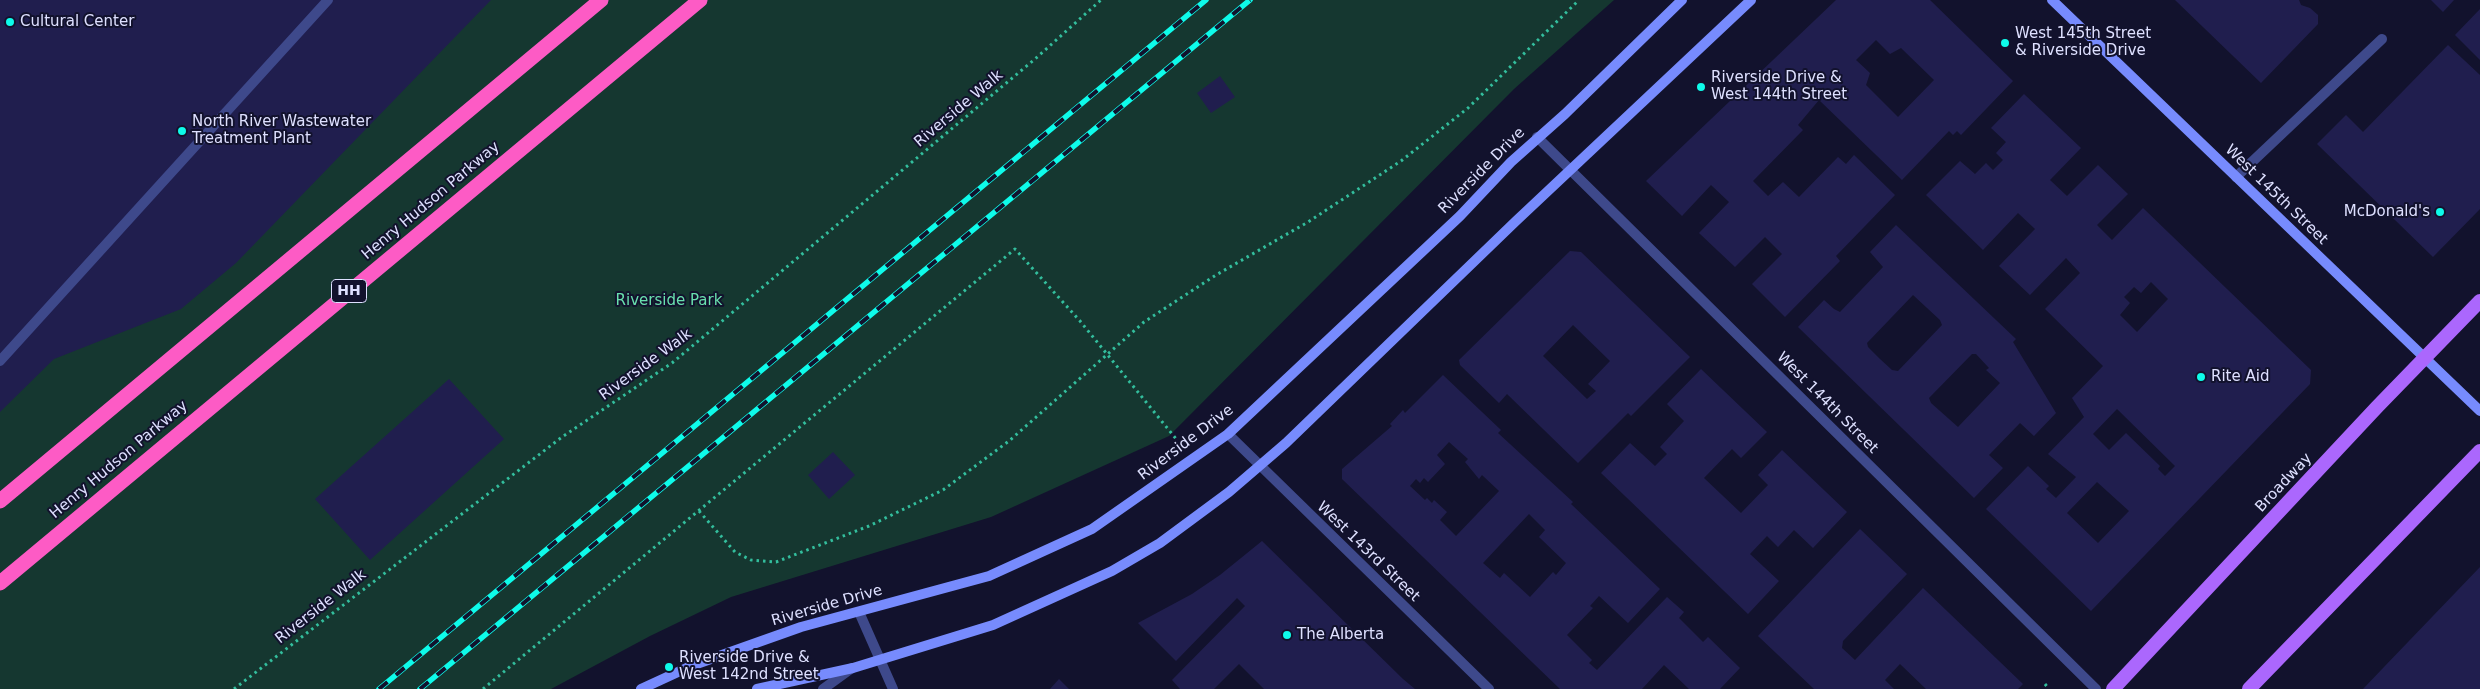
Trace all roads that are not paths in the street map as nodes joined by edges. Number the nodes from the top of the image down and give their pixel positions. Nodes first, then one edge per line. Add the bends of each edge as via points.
1 (328, 0) edge
2 (601, 0) edge
3 (700, 0) edge
4 (1682, 0) edge
5 (1751, 0) edge
6 (2052, 0) edge
7 (2382, 39) dead end
8 (1537, 137) junction
9 (1571, 171) junction
10 (2236, 177) junction
11 (2480, 300) edge
12 (2424, 357) junction
13 (0, 361) edge
14 (2480, 411) edge
15 (1228, 434) junction
16 (2480, 451) edge
17 (1260, 466) junction
18 (0, 501) edge
19 (0, 583) edge
20 (859, 612) junction
21 (880, 658) junction
22 (853, 668) junction
23 (641, 689) edge
24 (757, 689) edge
25 (823, 689) edge
26 (893, 689) edge
27 (1489, 689) edge
28 (2096, 689) edge
29 (2113, 689) edge
30 (2249, 689) edge

1 - 13 street
2 - 18 highway
3 - 19 highway, Henry Hudson Parkway / HH
4 - 8 main road, Riverside Drive via 1565,114
5 - 9 main road
6 - 10 main road, West 145th Street
7 - 10 street
8 - 9 street, West 144th Street
8 - 15 main road, Riverside Drive via 1460,216
9 - 17 main road
9 - 28 street, West 144th Street
10 - 12 main road, West 145th Street
11 - 12 main road, Broadway
12 - 14 main road, West 145th Street
12 - 29 main road, Broadway
15 - 17 street, West 143rd Street
15 - 20 main road, Riverside Drive via 1092,529 1053,548 989,576
16 - 30 main road
17 - 21 main road via 1160,543 1112,571 993,625
17 - 27 street, West 143rd Street
20 - 21 street
20 - 23 main road, Riverside Drive via 753,643
21 - 22 main road
21 - 26 street
22 - 24 main road
22 - 25 street

